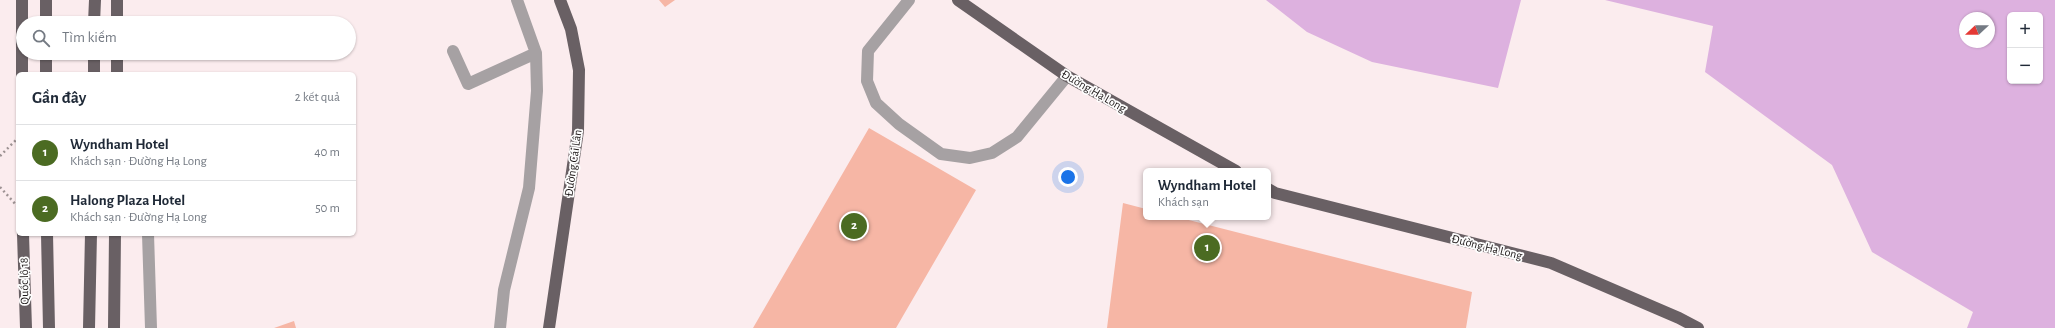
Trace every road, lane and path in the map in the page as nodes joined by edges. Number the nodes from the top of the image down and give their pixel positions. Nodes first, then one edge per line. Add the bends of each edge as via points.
1 (22, 0) edge
2 (46, 0) edge
3 (95, 0) edge
4 (117, 0) edge
5 (517, 0) edge
6 (560, 0) edge
7 (909, 0) edge
8 (958, 0) edge
9 (22, 16) edge
10 (46, 16) edge
11 (94, 16) edge
12 (117, 16) edge
13 (453, 51) dead end
14 (536, 53) junction
15 (22, 60) edge
16 (46, 60) edge
17 (94, 60) edge
18 (117, 60) edge
19 (22, 72) edge
20 (46, 72) edge
21 (94, 72) edge
22 (117, 72) edge
23 (1067, 76) junction
24 (16, 140) edge
25 (0, 156) edge
26 (1231, 168) edge
27 (0, 187) edge
28 (1271, 191) edge
29 (16, 205) edge
30 (23, 236) edge
31 (47, 236) edge
32 (91, 236) edge
33 (115, 236) edge
34 (148, 236) edge
35 (26, 328) edge
36 (49, 328) edge
37 (89, 328) edge
38 (114, 328) edge
39 (151, 328) edge
40 (500, 328) edge
41 (549, 328) edge
42 (1698, 328) edge

1 - 9 main road
2 - 10 main road
3 - 11 main road
4 - 12 main road
5 - 14 street
6 - 41 main road, Đường Cái Lân via 572,29 579,70 578,131
7 - 23 street via 868,51 867,81 876,103 899,124 942,154 970,158 992,153 1017,137
8 - 23 main road, Đường Hạ Long
13 - 14 street via 468,84
14 - 40 street via 537,91 529,188 504,290
15 - 19 main road
16 - 20 main road
17 - 21 main road
18 - 22 main road
23 - 26 main road, Đường Hạ Long
24 - 25 path
27 - 29 path
28 - 42 main road, Đường Hạ Long via 1551,263
30 - 35 main road, Quốc lộ 18
31 - 36 main road, Quốc lộ 18
32 - 37 main road
33 - 38 main road
34 - 39 street

